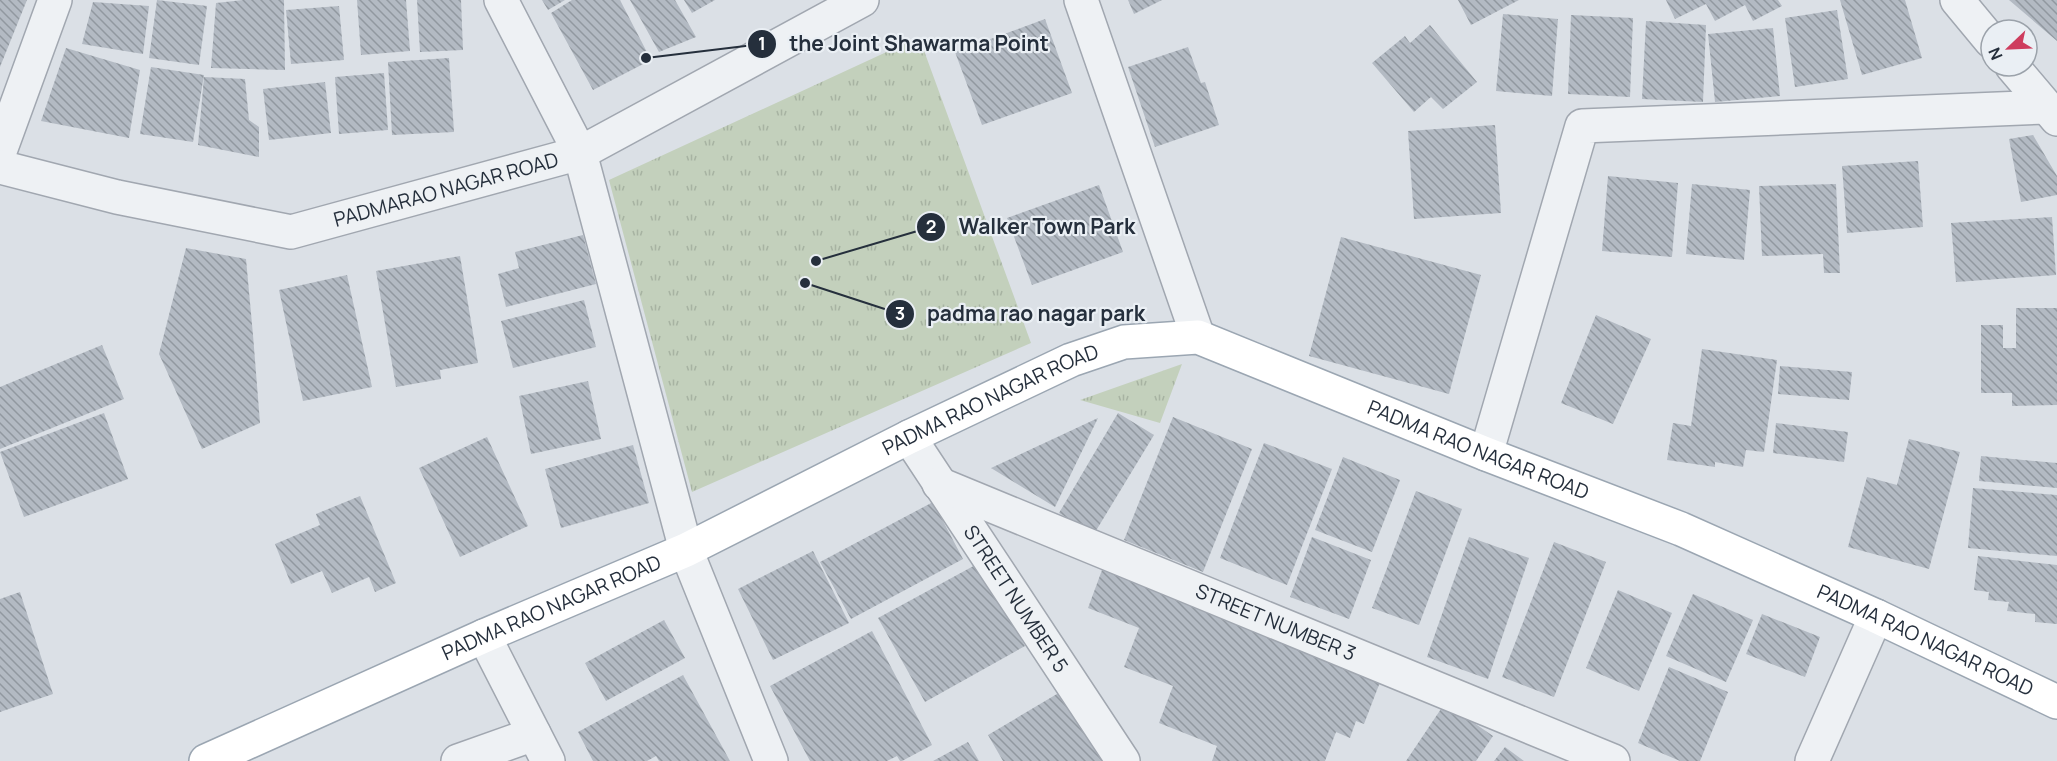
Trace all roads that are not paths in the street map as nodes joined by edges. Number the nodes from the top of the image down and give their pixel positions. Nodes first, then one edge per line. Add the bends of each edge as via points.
1 (55, 0) edge
2 (501, 0) edge
3 (1081, 0) edge
4 (1957, 0) edge
5 (858, 1) edge
6 (1979, 27) edge
7 (2022, 78) edge
8 (2051, 113) edge
9 (0, 151) edge
10 (580, 153) junction
11 (0, 167) edge
12 (1198, 337) junction
13 (909, 437) junction
14 (1486, 454) junction
15 (939, 484) junction
16 (686, 550) junction
17 (1876, 616) junction
18 (484, 636) junction
19 (2057, 702) edge
20 (541, 747) edge
21 (224, 758) edge
22 (1597, 758) edge
23 (458, 761) edge
24 (771, 761) edge
25 (1123, 761) edge
26 (1812, 761) edge

1 - 9 street
2 - 10 street
3 - 12 street
4 - 6 street
5 - 10 street, PADMARAO NAGAR ROAD
7 - 8 street
8 - 14 street via 1582,126
10 - 11 street, PADMARAO NAGAR ROAD via 291,232 117,197
10 - 16 street
12 - 13 main road, PADMA RAO NAGAR ROAD via 1124,342 1071,360
12 - 14 main road, PADMA RAO NAGAR ROAD
13 - 15 street, STREET NUMBER 5
13 - 16 main road, PADMA RAO NAGAR ROAD
14 - 17 main road, PADMA RAO NAGAR ROAD via 1681,529
15 - 22 street, STREET NUMBER 3
15 - 25 street, STREET NUMBER 5
16 - 18 main road, PADMA RAO NAGAR ROAD
16 - 24 street
17 - 19 main road, PADMA RAO NAGAR ROAD
17 - 26 street
18 - 20 street
18 - 21 main road, PADMA RAO NAGAR ROAD
20 - 23 street

